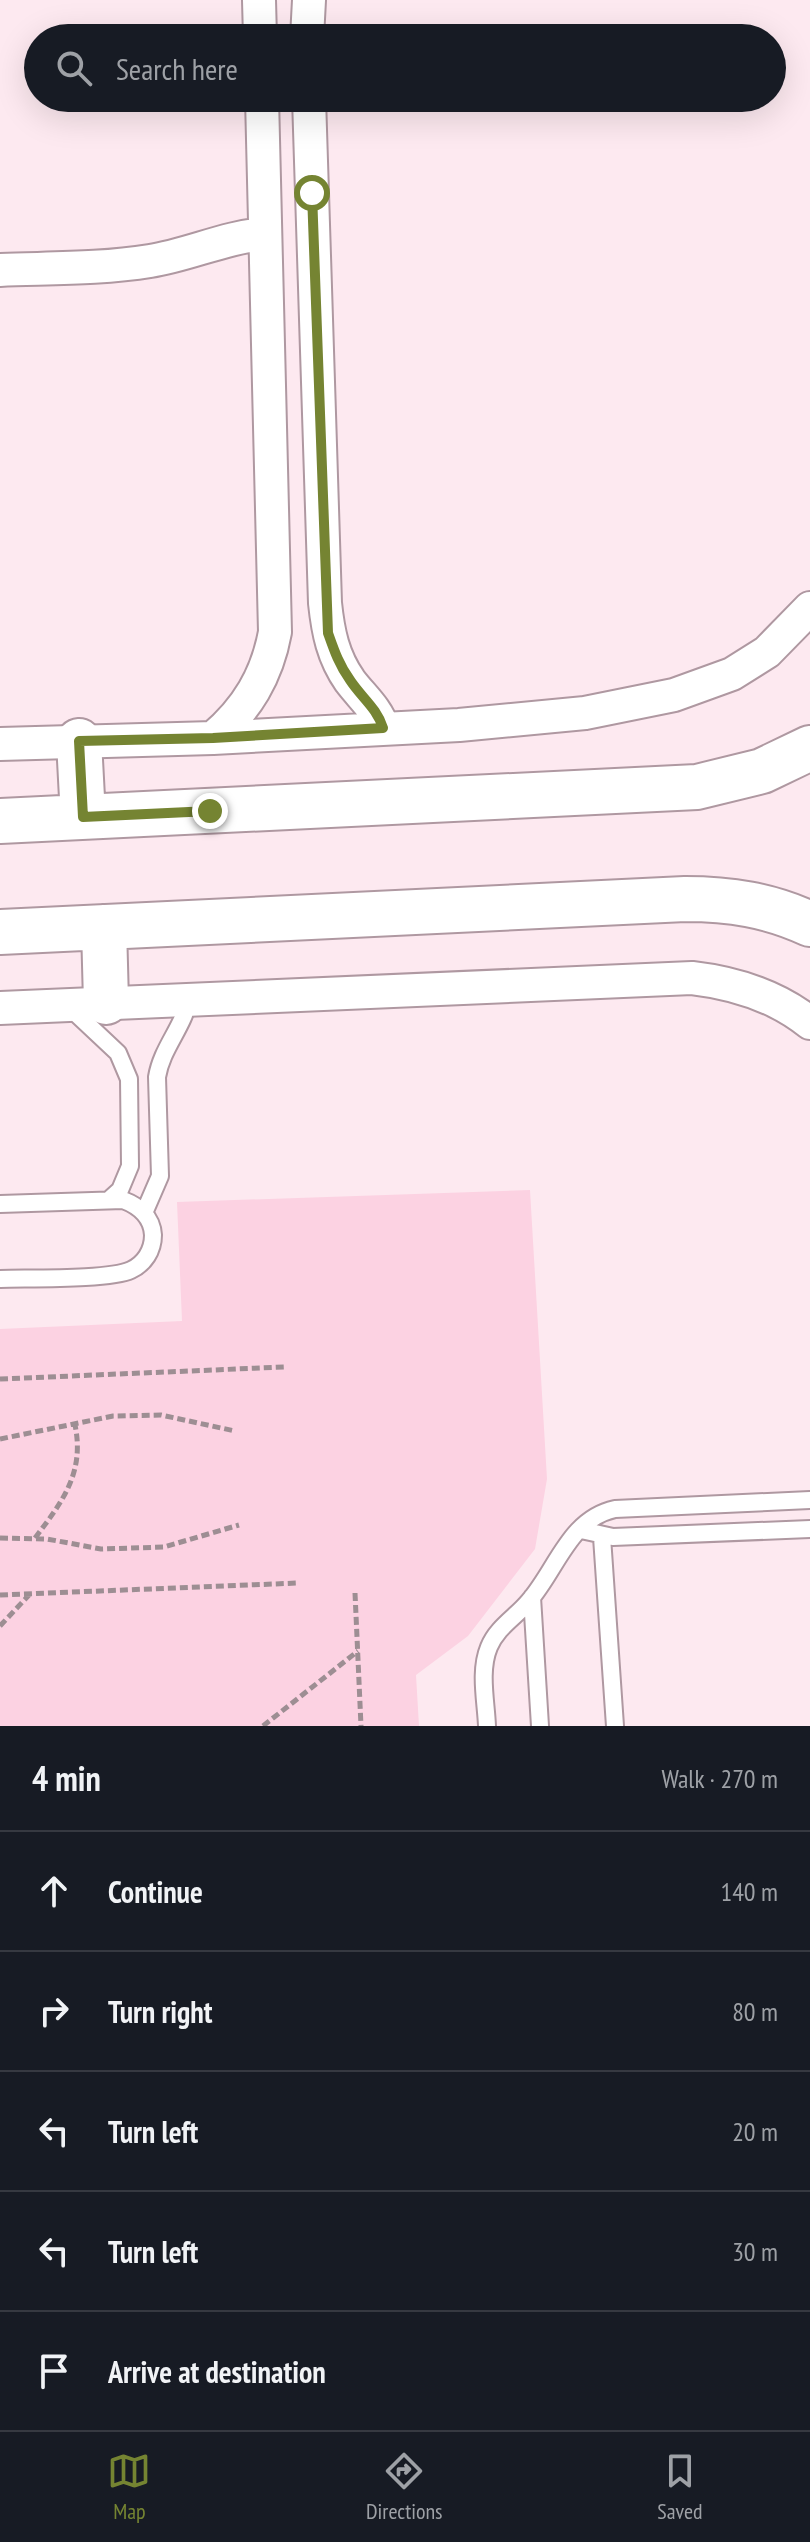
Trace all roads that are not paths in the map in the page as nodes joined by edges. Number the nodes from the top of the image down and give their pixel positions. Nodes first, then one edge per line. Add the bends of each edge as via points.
1 (259, 0) edge
2 (309, 0) edge
3 (260, 24) edge
4 (308, 24) edge
5 (262, 112) edge
6 (309, 112) edge
7 (265, 234) junction
8 (0, 270) edge
9 (810, 608) edge
10 (383, 728) junction
11 (213, 738) junction
12 (79, 741) junction
13 (0, 744) edge
14 (810, 748) edge
15 (83, 817) junction
16 (0, 821) edge
17 (810, 924) edge
18 (104, 927) junction
19 (0, 932) edge
20 (189, 998) junction
21 (86, 1004) junction
22 (0, 1008) edge
23 (810, 1023) edge
24 (110, 1199) junction
25 (0, 1204) edge
26 (144, 1213) junction
27 (0, 1279) edge
28 (810, 1500) edge
29 (810, 1529) edge
30 (581, 1530) junction
31 (602, 1537) junction
32 (532, 1597) junction
33 (487, 1726) edge
34 (540, 1726) edge
35 (615, 1726) edge

1 - 3 street
2 - 4 street
5 - 7 street
6 - 10 street via 328,633 338,662
7 - 8 street via 127,264
7 - 11 street via 275,632 255,691
9 - 10 street via 785,636 745,666 699,688 632,705 522,721
10 - 11 street
11 - 12 street
12 - 13 street
12 - 15 main road
14 - 15 main road via 762,771 697,787
15 - 16 main road
17 - 18 main road via 757,905 685,899
18 - 19 main road
18 - 21 main road
20 - 21 street
20 - 23 street via 692,978 757,992
20 - 26 lane via 157,1077 160,1176
21 - 22 street
21 - 24 lane via 129,1079 130,1166
24 - 25 lane
24 - 26 lane via 135,1204
26 - 27 lane via 151,1224 151,1247 147,1258 128,1272
28 - 30 lane via 615,1509 595,1516
29 - 31 lane
30 - 31 lane
30 - 32 lane
31 - 35 lane
32 - 33 lane via 490,1644 484,1669
32 - 34 lane

